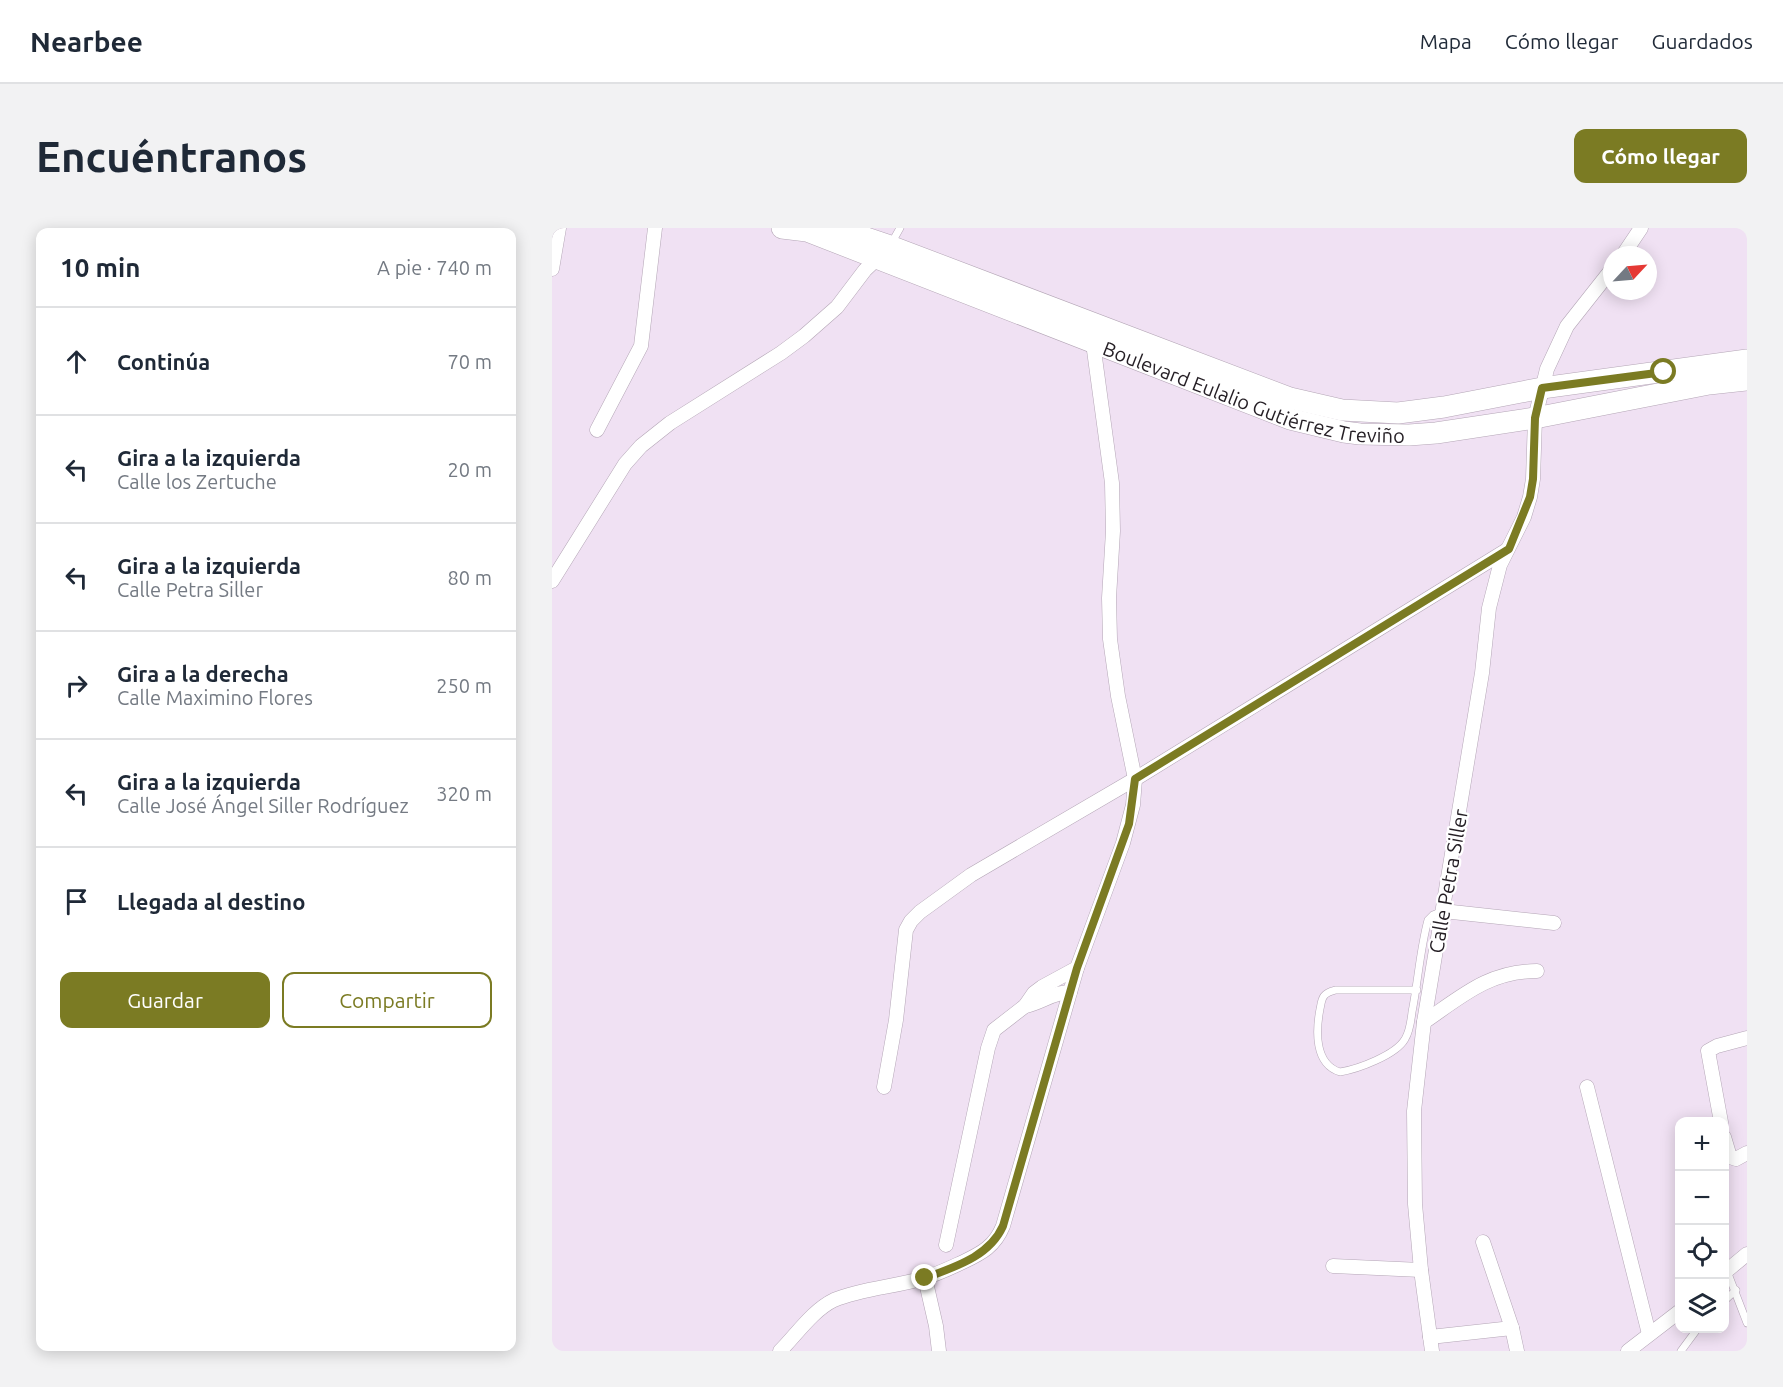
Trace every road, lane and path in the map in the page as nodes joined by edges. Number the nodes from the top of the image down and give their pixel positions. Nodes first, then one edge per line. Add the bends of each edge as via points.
1 (559, 228) edge
2 (655, 228) edge
3 (782, 228) edge
4 (837, 228) edge
5 (1641, 228) edge
6 (889, 244) edge
7 (1629, 246) edge
8 (552, 269) edge
9 (1603, 280) edge
10 (1055, 319) junction
11 (1093, 344) junction
12 (1747, 360) edge
13 (1747, 380) edge
14 (1220, 382) junction
15 (1542, 388) junction
16 (1535, 418) junction
17 (597, 430) dead end
18 (1509, 549) junction
19 (552, 581) edge
20 (1135, 779) junction
21 (1443, 911) junction
22 (1554, 922) dead end
23 (1077, 968) junction
24 (1537, 971) dead end
25 (1417, 990) junction
26 (1070, 992) junction
27 (1025, 1006) junction
28 (1424, 1022) junction
29 (1747, 1038) edge
30 (884, 1087) dead end
31 (1587, 1087) dead end
32 (1720, 1117) edge
33 (1729, 1153) edge
34 (1747, 1153) edge
35 (1483, 1242) dead end
36 (946, 1245) dead end
37 (1747, 1254) edge
38 (1333, 1266) dead end
39 (1729, 1269) edge
40 (1421, 1270) junction
41 (1729, 1277) edge
42 (925, 1278) junction
43 (1736, 1290) junction
44 (1729, 1297) edge
45 (1675, 1315) edge
46 (1747, 1323) edge
47 (1512, 1329) junction
48 (1695, 1333) edge
49 (1649, 1334) junction
50 (1430, 1337) junction
51 (781, 1351) edge
52 (939, 1351) edge
53 (1432, 1351) edge
54 (1516, 1351) edge
55 (1628, 1351) edge
56 (1681, 1351) edge

1 - 8 street
2 - 17 street via 641,346
3 - 6 main road, Boulevard Eulalio Gutiérrez Treviño
4 - 6 main road, Boulevard Eulalio Gutiérrez Treviño
5 - 7 street
6 - 10 main road, Boulevard Eulalio Gutiérrez Treviño
6 - 19 street via 837,307 804,336 641,446
9 - 15 street, Calle Petra Siller via 1560,338
10 - 11 main road, Boulevard Eulalio Gutiérrez Treviño
10 - 14 main road, Boulevard Eulalio Gutiérrez Treviño
11 - 14 main road, Boulevard Eulalio Gutiérrez Treviño
11 - 20 street via 1112,495 1110,639
12 - 15 main road, Boulevard Eulalio Gutiérrez Treviño
13 - 16 main road, Boulevard Eulalio Gutiérrez Treviño
14 - 15 main road, Boulevard Eulalio Gutiérrez Treviño via 1316,405 1371,413 1444,408
14 - 16 main road, Boulevard Eulalio Gutiérrez Treviño via 1290,418 1360,434 1436,433
15 - 16 street, Calle Petra Siller
16 - 18 street, Calle Petra Siller via 1530,497
18 - 20 street
18 - 21 street, Calle Petra Siller via 1500,565 1489,608
20 - 23 street via 1129,824
20 - 30 street via 970,875 911,921 904,941
21 - 22 street
21 - 25 lane via 1428,920
21 - 28 street, Calle Petra Siller
23 - 26 street
23 - 27 street via 1042,987
24 - 28 street via 1516,971 1479,985
25 - 25 lane via 1407,1036 1400,1046 1344,1071 1328,1065 1320,1051 1317,1030 1324,995 1336,990
26 - 27 street via 1059,992
26 - 42 street via 998,1237 983,1252
27 - 36 street via 994,1030 988,1048
28 - 40 street, Calle Petra Siller via 1413,1122
29 - 32 street via 1708,1051
31 - 49 street
33 - 34 street via 1736,1159
35 - 47 street
37 - 39 street
38 - 40 street
40 - 50 street, Calle Petra Siller
41 - 43 lane
42 - 51 street via 831,1301
42 - 52 street
43 - 44 lane
43 - 46 lane
45 - 49 street
47 - 50 street
47 - 54 street
48 - 56 lane
49 - 55 street
50 - 53 street, Calle Petra Siller

